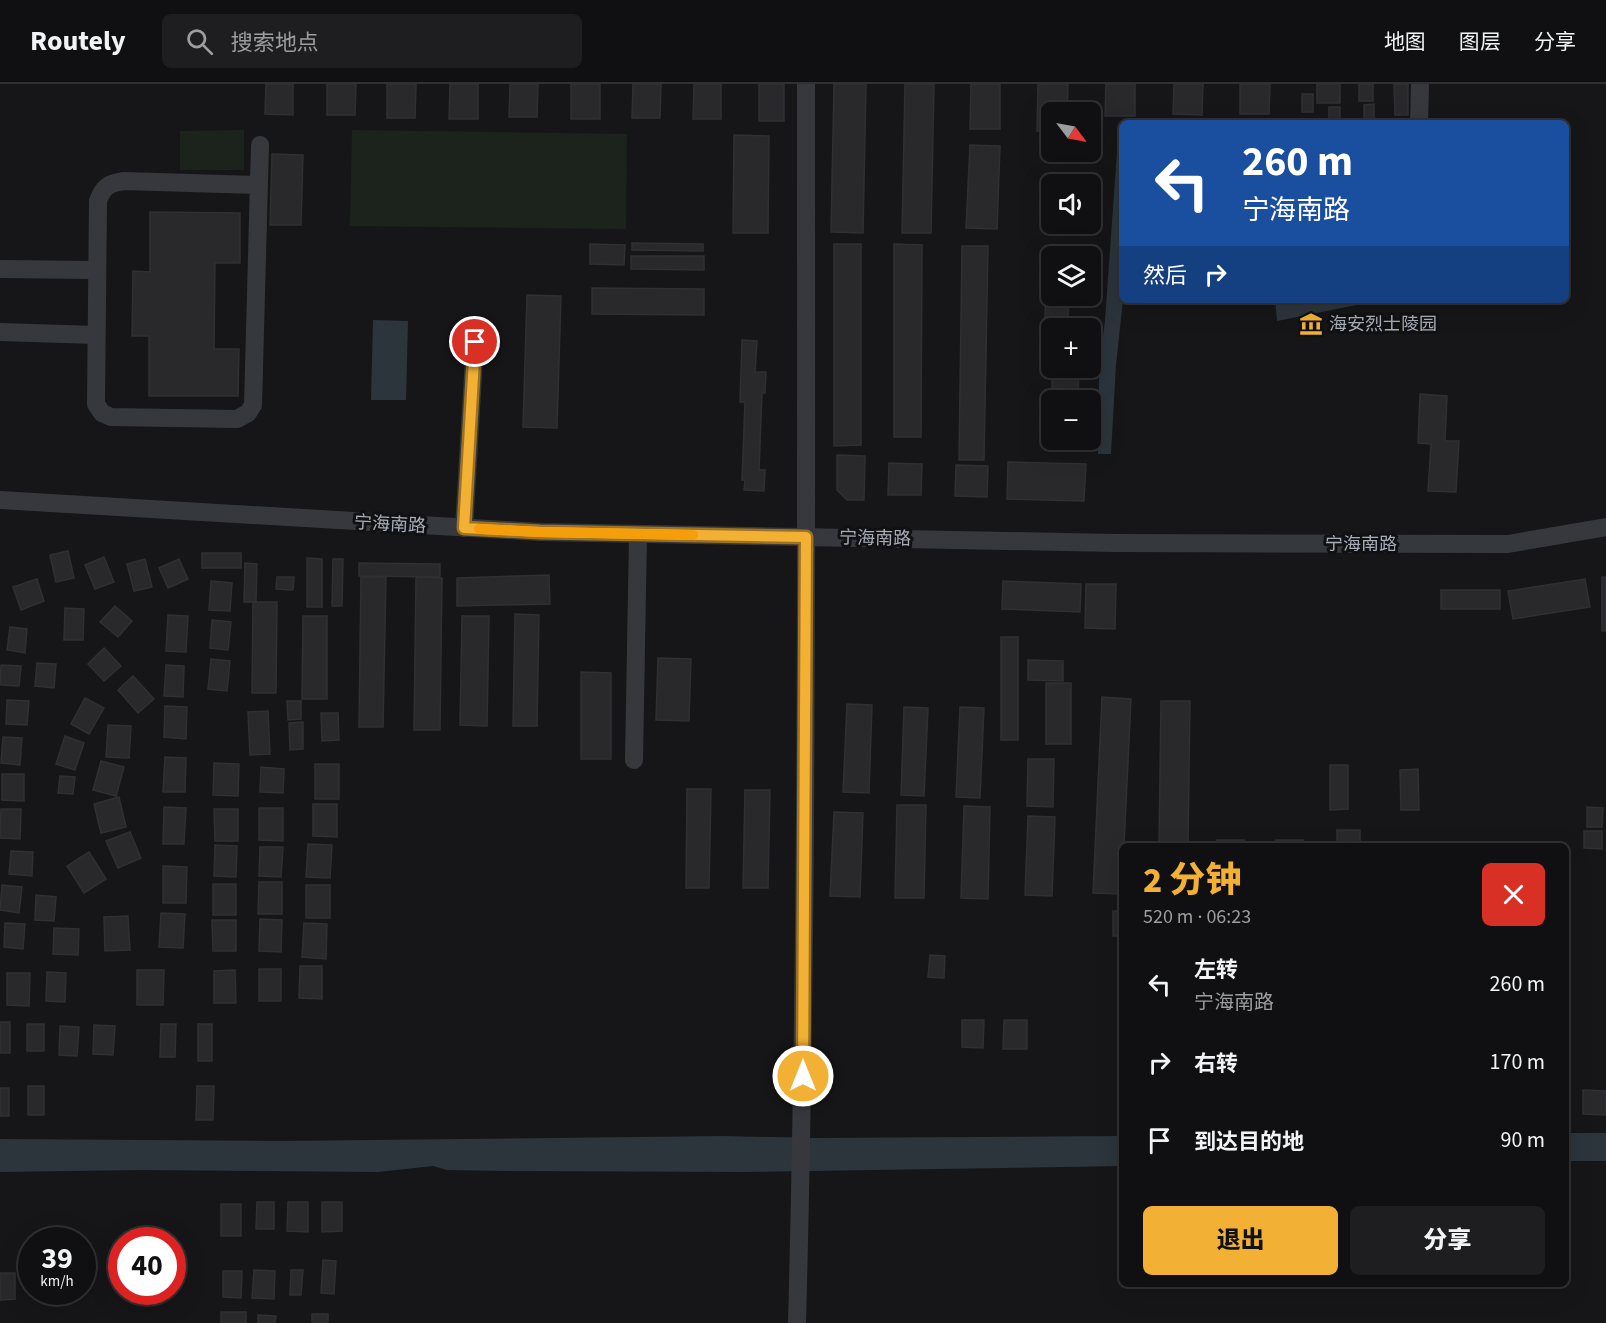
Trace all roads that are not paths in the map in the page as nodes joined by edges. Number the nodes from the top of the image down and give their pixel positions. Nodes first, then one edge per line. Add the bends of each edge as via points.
1 (806, 84) edge
2 (1420, 84) edge
3 (1419, 120) edge
4 (260, 145) dead end
5 (259, 185) junction
6 (0, 269) edge
7 (97, 270) junction
8 (0, 332) edge
9 (96, 335) junction
10 (475, 342) dead end
11 (0, 501) edge
12 (1606, 526) edge
13 (464, 528) junction
14 (638, 534) junction
15 (806, 537) junction
16 (634, 760) dead end
17 (797, 1323) edge

1 - 15 street
2 - 3 street
4 - 5 street
5 - 7 street via 111,183 102,190 98,201
5 - 9 street via 253,405 248,413 237,419 111,417 102,413 96,404
6 - 7 street
7 - 9 street
8 - 9 street
10 - 13 street
11 - 13 street, 宁海南路
12 - 15 street, 宁海南路 via 1508,544
13 - 14 street, 宁海南路
14 - 15 street, 宁海南路
14 - 16 street
15 - 17 street

